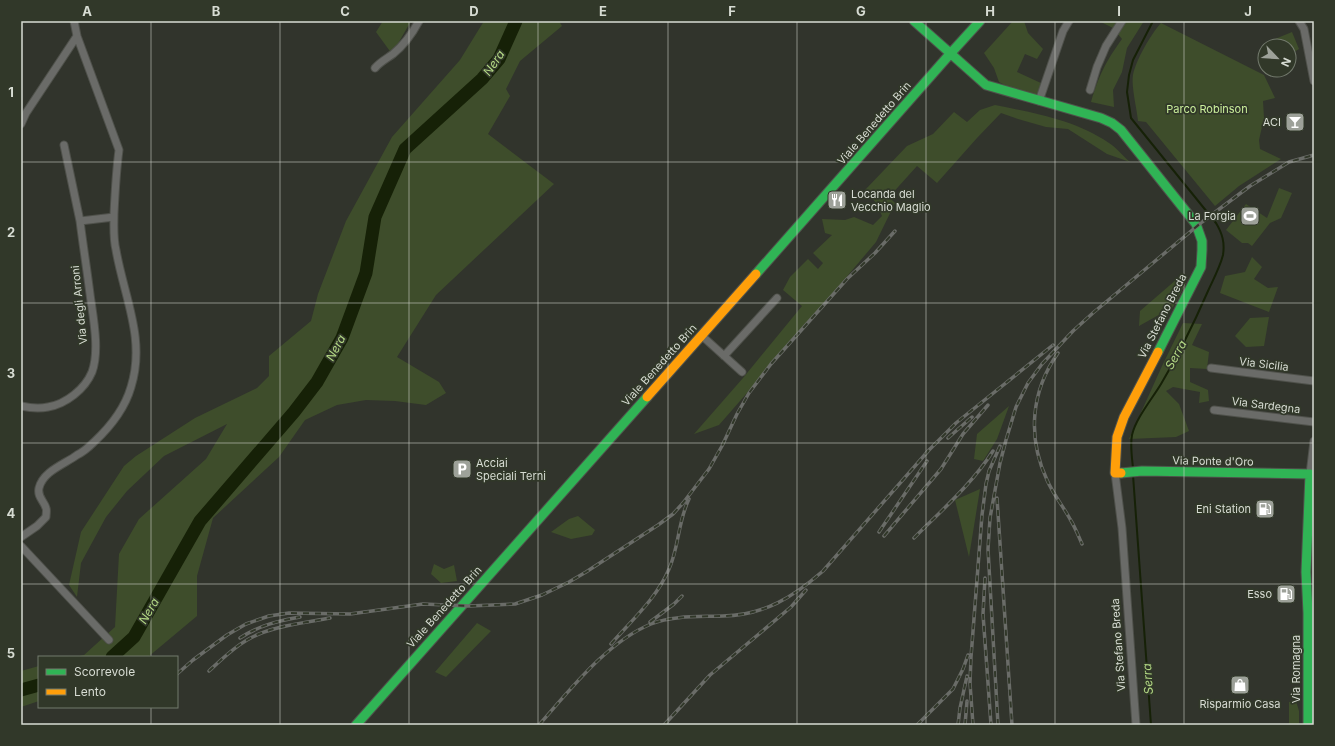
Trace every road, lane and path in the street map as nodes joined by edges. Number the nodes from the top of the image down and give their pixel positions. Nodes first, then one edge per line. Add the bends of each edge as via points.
1 (74, 21) edge
2 (419, 21) edge
3 (914, 21) edge
4 (980, 21) edge
5 (1069, 21) edge
6 (1122, 21) edge
7 (1299, 21) edge
8 (77, 36) junction
9 (950, 54) junction
10 (1312, 57) edge
11 (375, 68) dead end
12 (1314, 81) edge
13 (1090, 90) dead end
14 (1039, 101) junction
15 (21, 124) edge
16 (64, 145) dead end
17 (114, 217) junction
18 (80, 221) junction
19 (777, 298) dead end
20 (701, 335) junction
21 (724, 356) junction
22 (1212, 368) dead end
23 (742, 372) dead end
24 (1314, 381) edge
25 (21, 406) edge
26 (1214, 410) dead end
27 (1314, 422) edge
28 (1314, 440) edge
29 (1115, 473) junction
30 (1310, 474) junction
31 (1309, 525) junction
32 (21, 537) edge
33 (1314, 541) edge
34 (21, 546) edge
35 (1314, 559) edge
36 (1306, 572) junction
37 (1314, 586) edge
38 (1314, 602) edge
39 (1308, 613) junction
40 (109, 640) dead end
41 (1311, 653) edge
42 (1311, 693) edge
43 (356, 725) edge
44 (1136, 725) edge
45 (1308, 725) edge

1 - 8 street
2 - 11 street via 404,44
3 - 9 main road, Via Stefano Breda
4 - 9 main road, Viale Benedetto Brin
5 - 14 street
6 - 13 street via 1106,46
7 - 10 street
8 - 15 street
8 - 17 street via 119,150
9 - 14 main road, Via Stefano Breda via 986,85
9 - 20 main road, Viale Benedetto Brin
10 - 12 street
14 - 29 main road, Via Stefano Breda via 1101,118 1121,130 1196,224 1202,237 1200,267 1124,417 1117,437
16 - 18 street, Via degli Arroni
17 - 18 street
17 - 32 street via 116,251 137,343 131,388 123,406 94,442 77,456 57,467 42,482 39,489 46,508 46,517
18 - 25 street, Via degli Arroni via 95,329 92,372 81,389 65,400 49,407
19 - 21 street
20 - 21 street
20 - 43 main road, Viale Benedetto Brin
21 - 23 street
22 - 24 street, Via Sicilia
26 - 27 street, Via Sardegna
28 - 30 street, Via Romagna
29 - 30 main road, Via Ponte d'Oro via 1142,471
29 - 44 street, Via Stefano Breda via 1122,528
30 - 31 main road, Via Romagna
31 - 33 main road, Via Romagna
31 - 36 main road, Via Romagna
34 - 40 street
35 - 36 main road
36 - 37 main road via 1308,581
36 - 39 main road, Via Romagna
38 - 39 main road, Via Romagna
39 - 41 main road, Via Romagna
41 - 42 main road, Via Romagna
42 - 45 main road, Via Romagna

